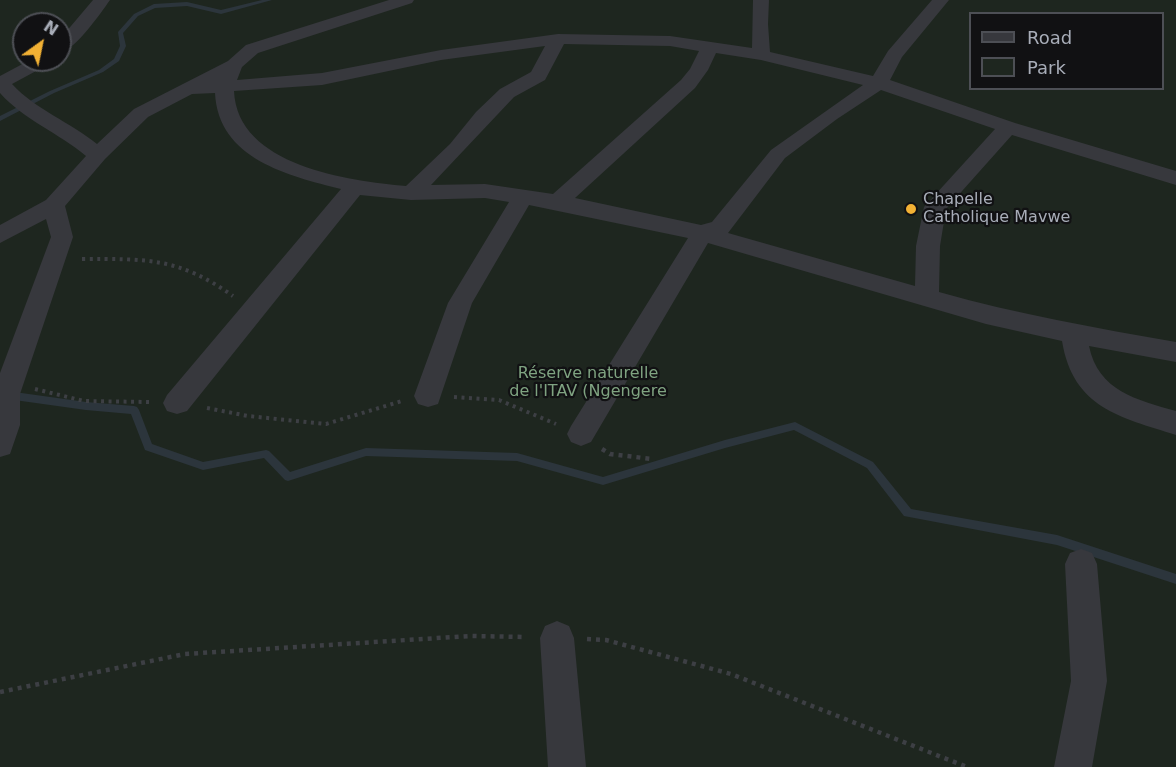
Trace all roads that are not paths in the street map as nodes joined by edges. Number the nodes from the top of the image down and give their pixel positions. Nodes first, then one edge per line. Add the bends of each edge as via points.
1 (102, 0) edge
2 (406, 0) edge
3 (761, 0) edge
4 (941, 0) edge
5 (72, 36) edge
6 (558, 39) junction
7 (710, 45) junction
8 (761, 55) junction
9 (234, 65) junction
10 (21, 72) edge
11 (0, 83) edge
12 (879, 84) junction
13 (224, 88) junction
14 (187, 89) junction
15 (1008, 127) junction
16 (98, 155) junction
17 (1176, 178) edge
18 (354, 188) junction
19 (411, 193) junction
20 (523, 197) junction
21 (558, 202) junction
22 (54, 205) junction
23 (702, 233) junction
24 (0, 235) edge
25 (927, 297) junction
26 (1074, 334) junction
27 (1176, 352) edge
28 (428, 396) road end
29 (177, 403) road end
30 (1176, 423) edge
31 (581, 434) road end
32 (3, 435) edge
33 (1081, 564) dead end
34 (557, 638) road end
35 (567, 767) edge
36 (1073, 767) edge

1 - 5 street
2 - 9 street via 252,49
3 - 8 street
4 - 12 street via 894,55
6 - 7 street via 613,38
6 - 13 street via 441,55 322,79
6 - 19 street via 538,76 507,93
7 - 8 street
7 - 21 street via 688,84
8 - 12 street
9 - 13 street
9 - 14 street
10 - 11 street
11 - 16 street via 25,107
12 - 15 street
12 - 23 street via 778,154 720,227
13 - 14 street
13 - 18 street via 230,119 245,144 307,174
14 - 16 street via 141,113
15 - 17 street
15 - 25 street via 935,207 928,246
16 - 22 street
18 - 19 street
18 - 29 street
19 - 20 street via 485,191
20 - 21 street
20 - 28 street via 460,303
21 - 23 street
22 - 24 street
22 - 32 street via 62,237 6,394
23 - 25 street
23 - 31 street
25 - 26 street via 986,315
26 - 27 street
26 - 30 street via 1082,370 1097,390 1125,408
33 - 36 street via 1089,681
34 - 35 street

